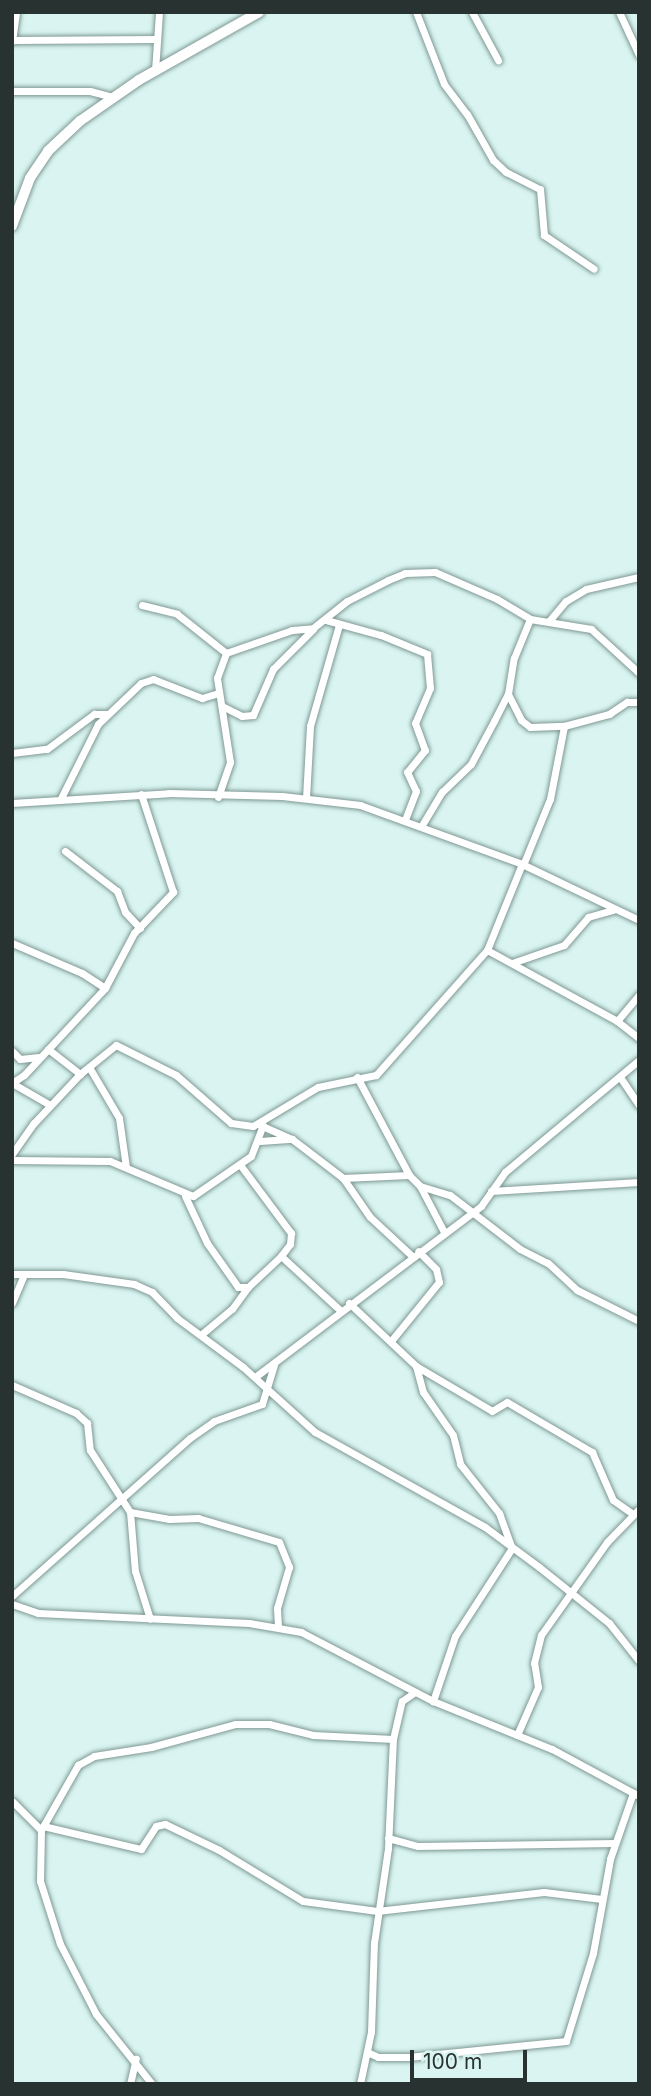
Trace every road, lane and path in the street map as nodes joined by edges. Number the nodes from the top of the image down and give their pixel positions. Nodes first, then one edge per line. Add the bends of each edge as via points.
1 (16, 12) edge
2 (159, 12) edge
3 (259, 12) edge
4 (416, 12) edge
5 (472, 12) edge
6 (619, 12) edge
7 (629, 33) junction
8 (639, 38) edge
9 (157, 39) junction
10 (12, 41) edge
11 (639, 55) edge
12 (498, 60) dead end
13 (155, 71) junction
14 (12, 91) edge
15 (112, 97) junction
16 (12, 226) edge
17 (594, 269) dead end
18 (639, 577) edge
19 (142, 605) dead end
20 (530, 619) junction
21 (326, 620) junction
22 (549, 621) junction
23 (340, 625) junction
24 (313, 628) junction
25 (226, 653) junction
26 (639, 673) edge
27 (218, 694) junction
28 (508, 694) junction
29 (639, 702) edge
30 (221, 705) junction
31 (106, 714) junction
32 (564, 726) junction
33 (12, 753) edge
34 (141, 794) junction
35 (218, 797) junction
36 (61, 798) junction
37 (306, 799) junction
38 (12, 803) edge
39 (405, 819) junction
40 (422, 825) junction
41 (65, 851) dead end
42 (522, 865) junction
43 (619, 910) junction
44 (639, 920) edge
45 (140, 928) junction
46 (12, 943) edge
47 (487, 950) junction
48 (513, 963) junction
49 (105, 988) junction
50 (639, 995) edge
51 (617, 1021) junction
52 (639, 1038) edge
53 (48, 1049) junction
54 (12, 1051) edge
55 (39, 1057) junction
56 (639, 1059) edge
57 (89, 1067) junction
58 (80, 1074) junction
59 (24, 1075) junction
60 (356, 1077) junction
61 (620, 1077) junction
62 (12, 1083) edge
63 (29, 1092) junction
64 (50, 1105) junction
65 (639, 1105) edge
66 (263, 1125) junction
67 (253, 1126) junction
68 (292, 1139) junction
69 (260, 1141) junction
70 (12, 1154) edge
71 (12, 1160) edge
72 (241, 1166) junction
73 (126, 1167) junction
74 (409, 1175) junction
75 (343, 1178) junction
76 (639, 1182) edge
77 (420, 1186) junction
78 (491, 1191) junction
79 (185, 1196) junction
80 (472, 1211) junction
81 (444, 1232) junction
82 (415, 1254) junction
83 (281, 1256) junction
84 (12, 1275) edge
85 (23, 1276) junction
86 (240, 1291) junction
87 (12, 1303) edge
88 (349, 1303) junction
89 (340, 1310) junction
90 (639, 1321) edge
91 (203, 1334) junction
92 (391, 1340) junction
93 (274, 1365) junction
94 (416, 1366) junction
95 (255, 1377) junction
96 (12, 1385) edge
97 (264, 1387) junction
98 (124, 1497) junction
99 (636, 1511) edge
100 (130, 1512) junction
101 (512, 1548) junction
102 (571, 1591) junction
103 (12, 1596) edge
104 (12, 1604) edge
105 (150, 1619) junction
106 (278, 1627) junction
107 (639, 1661) edge
108 (415, 1692) junction
109 (433, 1701) junction
110 (517, 1735) junction
111 (393, 1739) junction
112 (636, 1795) edge
113 (12, 1801) edge
114 (42, 1828) junction
115 (388, 1838) junction
116 (615, 1843) junction
117 (602, 1899) junction
118 (377, 1911) junction
119 (367, 2052) junction
120 (136, 2059) junction
121 (130, 2084) edge
122 (152, 2084) edge
123 (360, 2084) edge

1 - 10 street
2 - 9 street
3 - 13 main road
4 - 17 street via 444,84 493,160 540,189 544,235
5 - 12 street
6 - 7 street
7 - 8 street
7 - 11 street
9 - 10 street
9 - 13 street
13 - 15 main road
14 - 15 street via 90,91
15 - 16 main road via 48,152 20,197
18 - 22 street via 586,589 566,601
19 - 25 street via 177,614
20 - 21 street via 471,586 443,574 419,571 388,580 347,601
20 - 22 street
20 - 28 street via 513,658
21 - 23 street
21 - 24 street
22 - 26 street via 591,629
23 - 37 street via 310,726
23 - 39 street via 427,654 430,688 415,723 425,750 407,772 416,791
24 - 25 street via 292,629
24 - 30 street via 273,669 253,715 242,716
25 - 27 street via 217,678
27 - 30 street
27 - 31 street via 194,697 147,680
28 - 32 street via 525,724
28 - 40 street via 471,764 442,792
29 - 32 street via 627,702 609,714
30 - 35 street via 230,762
31 - 33 street via 94,714 47,748
31 - 36 street
32 - 42 street via 550,799
34 - 35 street
34 - 36 street
34 - 45 street via 174,886 169,899
35 - 37 street
36 - 38 street
37 - 39 street via 360,805
39 - 40 street
40 - 42 street
41 - 45 street via 117,891 125,912
42 - 43 street
42 - 47 street
43 - 44 street
43 - 48 street via 600,911 581,924 564,945
45 - 49 street
46 - 49 street
47 - 48 street
47 - 60 street via 385,1069
48 - 51 street
49 - 53 street
50 - 51 street
51 - 52 street
53 - 55 street
53 - 58 street
54 - 55 street via 20,1059
55 - 59 street
56 - 61 street
57 - 58 street
57 - 67 street via 111,1047 122,1045 176,1075 231,1123
57 - 73 street via 119,1118
58 - 64 street
59 - 62 street
59 - 63 street
60 - 67 street via 296,1097
60 - 74 street
61 - 65 street
61 - 78 street via 505,1172
62 - 63 street
63 - 64 street
64 - 70 street
66 - 67 street
66 - 68 street
66 - 69 street
68 - 69 street
68 - 75 street
69 - 72 street
71 - 73 street via 93,1160
72 - 79 street via 202,1193
72 - 83 street via 291,1233
73 - 79 street
74 - 75 street
74 - 77 street
75 - 82 street via 370,1217
76 - 78 street
77 - 80 street via 450,1195
77 - 81 street
78 - 80 street
79 - 86 street via 207,1244
80 - 81 street
80 - 90 street via 548,1263 577,1290
81 - 82 street
82 - 88 street
82 - 92 street via 436,1269 439,1282
83 - 86 street
83 - 89 street
84 - 85 street
85 - 87 street
85 - 91 street via 64,1274 134,1284 152,1292 177,1318
86 - 91 street
88 - 89 street
88 - 92 street
89 - 93 street
91 - 95 street
92 - 94 street
93 - 95 street
93 - 97 street
94 - 99 street via 492,1411 507,1402 592,1452 613,1500
94 - 101 street via 423,1392 453,1435 465,1473 499,1513
95 - 97 street
96 - 98 street via 82,1417 96,1462
97 - 98 street via 262,1404 203,1427
97 - 101 street via 315,1433 463,1514
98 - 100 street
98 - 103 street
99 - 102 street
100 - 105 street via 135,1571
100 - 106 street via 169,1519 198,1518 279,1542 289,1567 277,1608
101 - 102 street
101 - 109 street via 455,1636
102 - 107 street via 608,1623
102 - 110 street via 541,1635 534,1663 538,1687
104 - 105 street via 38,1613
105 - 106 street
106 - 108 street via 325,1643
108 - 109 street
108 - 111 street via 402,1701
109 - 110 street
110 - 112 street
111 - 114 street via 313,1735 269,1724 217,1725 150,1747 87,1759 78,1765
111 - 115 street
112 - 116 street
113 - 114 street
114 - 118 street via 141,1849 156,1826 165,1824 219,1850 303,1901
114 - 120 street via 40,1881 60,1944 103,2026
115 - 116 street via 418,1846
115 - 118 street
116 - 117 street
117 - 118 street via 544,1892
117 - 119 street via 583,1990 563,2044 400,2057
118 - 119 street
119 - 123 street
120 - 121 street
120 - 122 street

